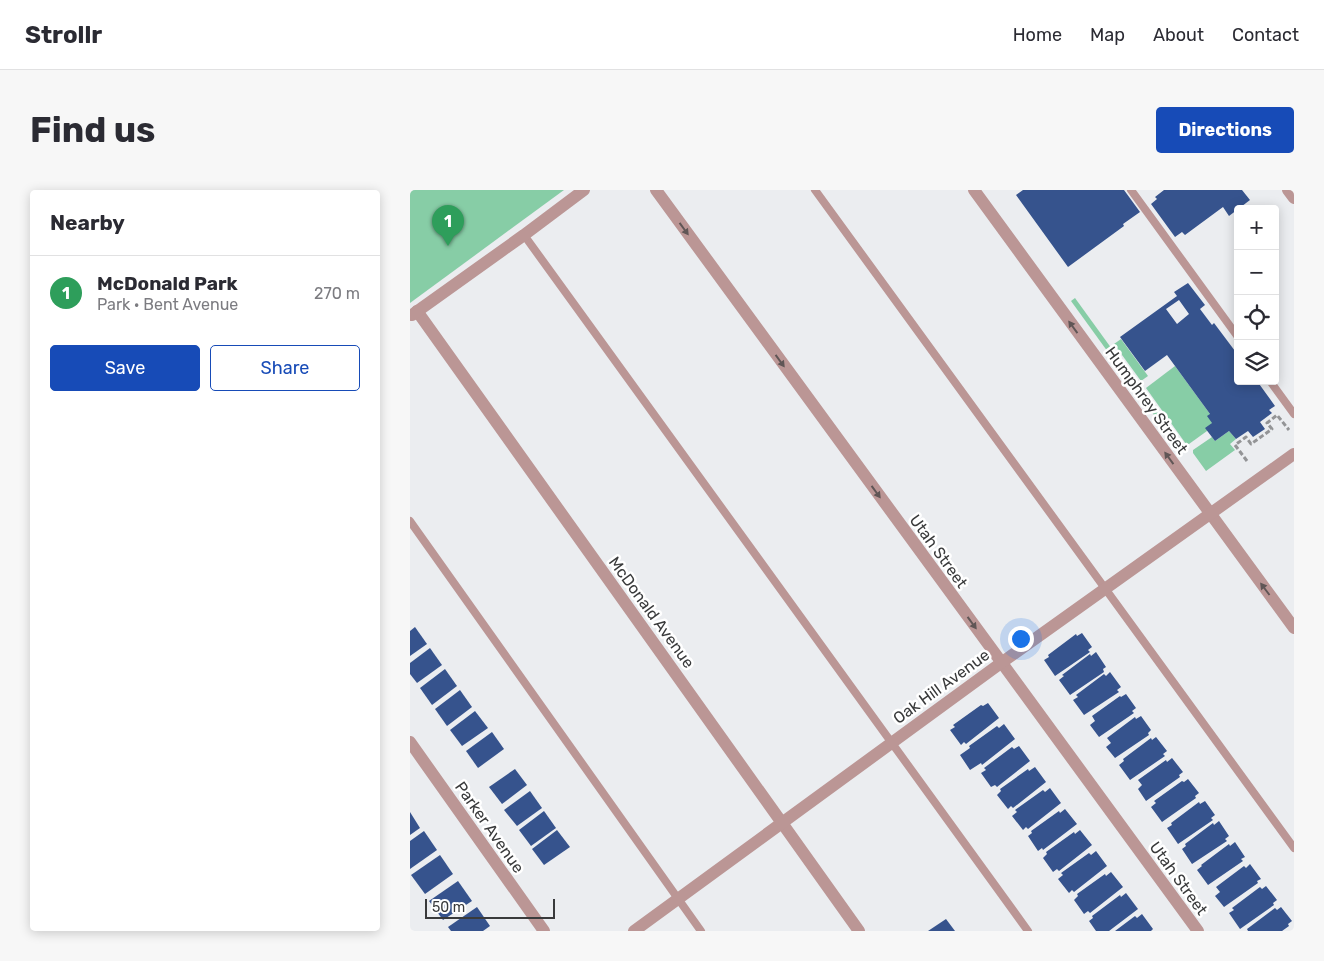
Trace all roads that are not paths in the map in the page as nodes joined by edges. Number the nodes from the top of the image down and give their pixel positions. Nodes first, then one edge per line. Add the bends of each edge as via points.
1 (584, 190) edge
2 (656, 190) edge
3 (814, 190) edge
4 (974, 190) edge
5 (1131, 190) edge
6 (1288, 190) edge
7 (1294, 198) edge
8 (524, 235) junction
9 (413, 314) edge
10 (1234, 332) edge
11 (1273, 385) edge
12 (1294, 414) edge
13 (1294, 454) edge
14 (1210, 514) junction
15 (410, 521) edge
16 (1106, 589) junction
17 (1294, 628) edge
18 (1001, 663) junction
19 (410, 742) edge
20 (892, 742) junction
21 (782, 822) junction
22 (1294, 848) edge
23 (678, 898) junction
24 (544, 931) edge
25 (634, 931) edge
26 (701, 931) edge
27 (859, 931) edge
28 (1028, 931) edge
29 (1198, 931) edge

1 - 8 street
2 -> 18 street, Utah Street
3 - 16 lane
14 -> 4 street, Humphrey Street
5 - 10 lane
6 - 7 street
8 - 9 street
8 - 20 lane
9 - 21 street, McDonald Avenue
11 - 12 lane
13 - 14 street, Oak Hill Avenue
14 - 16 street, Oak Hill Avenue
17 -> 14 street, Humphrey Street
15 - 23 lane
16 - 18 street, Oak Hill Avenue
16 - 22 lane
18 - 20 street, Oak Hill Avenue
18 - 29 street, Utah Street
19 - 24 street, Parker Avenue
20 - 21 street, Oak Hill Avenue
20 - 28 lane
21 - 23 street, Oak Hill Avenue
21 - 27 street, McDonald Avenue
23 - 25 street, Oak Hill Avenue
23 - 26 lane

